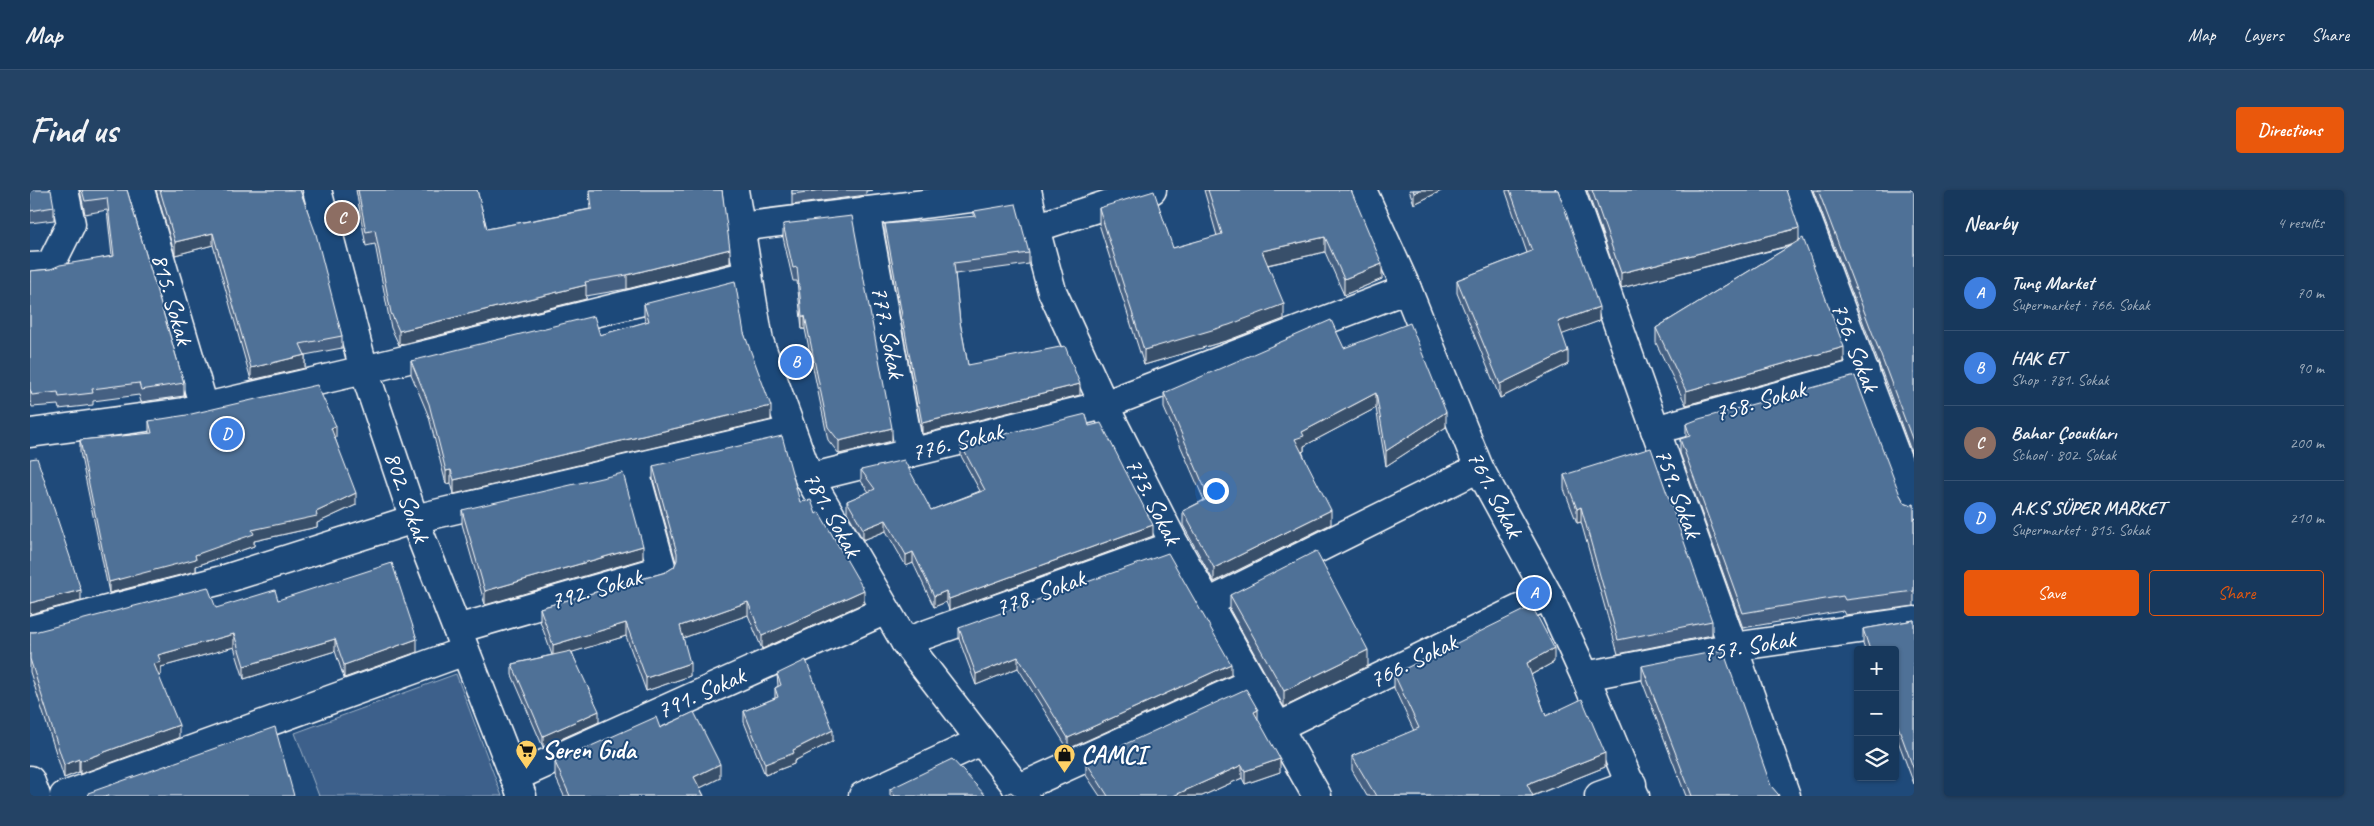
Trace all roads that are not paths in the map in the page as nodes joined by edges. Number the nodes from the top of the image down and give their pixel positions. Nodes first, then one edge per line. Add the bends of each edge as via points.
1 (64, 190) edge
2 (140, 190) edge
3 (317, 190) edge
4 (734, 190) edge
5 (1152, 190) edge
6 (1362, 190) edge
7 (1570, 190) edge
8 (1796, 190) edge
9 (1027, 191) edge
10 (865, 211) junction
11 (740, 227) junction
12 (1034, 228) junction
13 (30, 267) edge
14 (748, 274) junction
15 (1407, 289) junction
16 (364, 370) junction
17 (1865, 372) junction
18 (1104, 405) junction
19 (204, 407) junction
20 (1655, 430) junction
21 (791, 432) junction
22 (30, 433) edge
23 (910, 453) junction
24 (634, 468) junction
25 (1479, 468) junction
26 (809, 478) junction
27 (1914, 504) edge
28 (414, 519) junction
29 (1175, 545) junction
30 (1548, 595) junction
31 (1208, 603) junction
32 (886, 610) junction
33 (1914, 621) edge
34 (30, 630) edge
35 (461, 640) junction
36 (905, 642) junction
37 (1733, 647) junction
38 (1585, 676) junction
39 (1253, 682) junction
40 (1278, 727) junction
41 (981, 741) junction
42 (30, 780) edge
43 (519, 786) edge
44 (1633, 790) edge
45 (1020, 792) edge
46 (36, 796) edge
47 (64, 796) edge
48 (863, 796) edge
49 (1317, 796) edge
50 (1599, 796) edge
51 (1786, 796) edge

1 - 13 street via 71,224 50,266
2 - 19 street, 815. Sokak
3 - 16 street, 802. Sokak
4 - 11 street, 781. Sokak
5 - 12 street
6 - 15 street, 761. Sokak
7 - 20 street, 759. Sokak
8 - 17 street, 756. Sokak
9 - 10 street
9 - 12 street, 773. Sokak
10 - 11 street
10 - 23 street, 777. Sokak
11 - 14 street, 781. Sokak
12 - 18 street, 773. Sokak via 1052,290
14 - 16 street
14 - 21 street, 781. Sokak via 759,341
15 - 18 street, 776. Sokak
15 - 25 street, 761. Sokak
16 - 19 street
16 - 28 street, 802. Sokak
17 - 20 street, 758. Sokak
17 - 27 street, 756. Sokak
18 - 23 street, 776. Sokak
18 - 29 street, 773. Sokak
19 - 22 street
20 - 37 street, 759. Sokak
21 - 24 street
21 - 26 street, 781. Sokak
23 - 26 street, 776. Sokak
24 - 28 street
24 - 35 street, 792. Sokak via 662,570
25 - 30 street, 761. Sokak
25 - 31 street
26 - 32 street, 781. Sokak
28 - 34 street via 222,580
28 - 35 street, 802. Sokak
29 - 31 street, 773. Sokak
29 - 36 street, 778. Sokak
30 - 38 street, 761. Sokak
30 - 40 street, 766. Sokak
31 - 39 street, 773. Sokak
32 - 36 street, 781. Sokak
32 - 43 street, 791. Sokak
33 - 37 street, 757. Sokak
35 - 43 street, 802. Sokak
35 - 47 street
36 - 41 street, 781. Sokak
37 - 38 street, 757. Sokak
37 - 51 street, 759. Sokak
38 - 44 street, 761. Sokak
39 - 40 street, 773. Sokak
39 - 45 street
40 - 49 street, 773. Sokak
41 - 45 street, 781. Sokak
41 - 48 street
42 - 46 street
44 - 50 street

